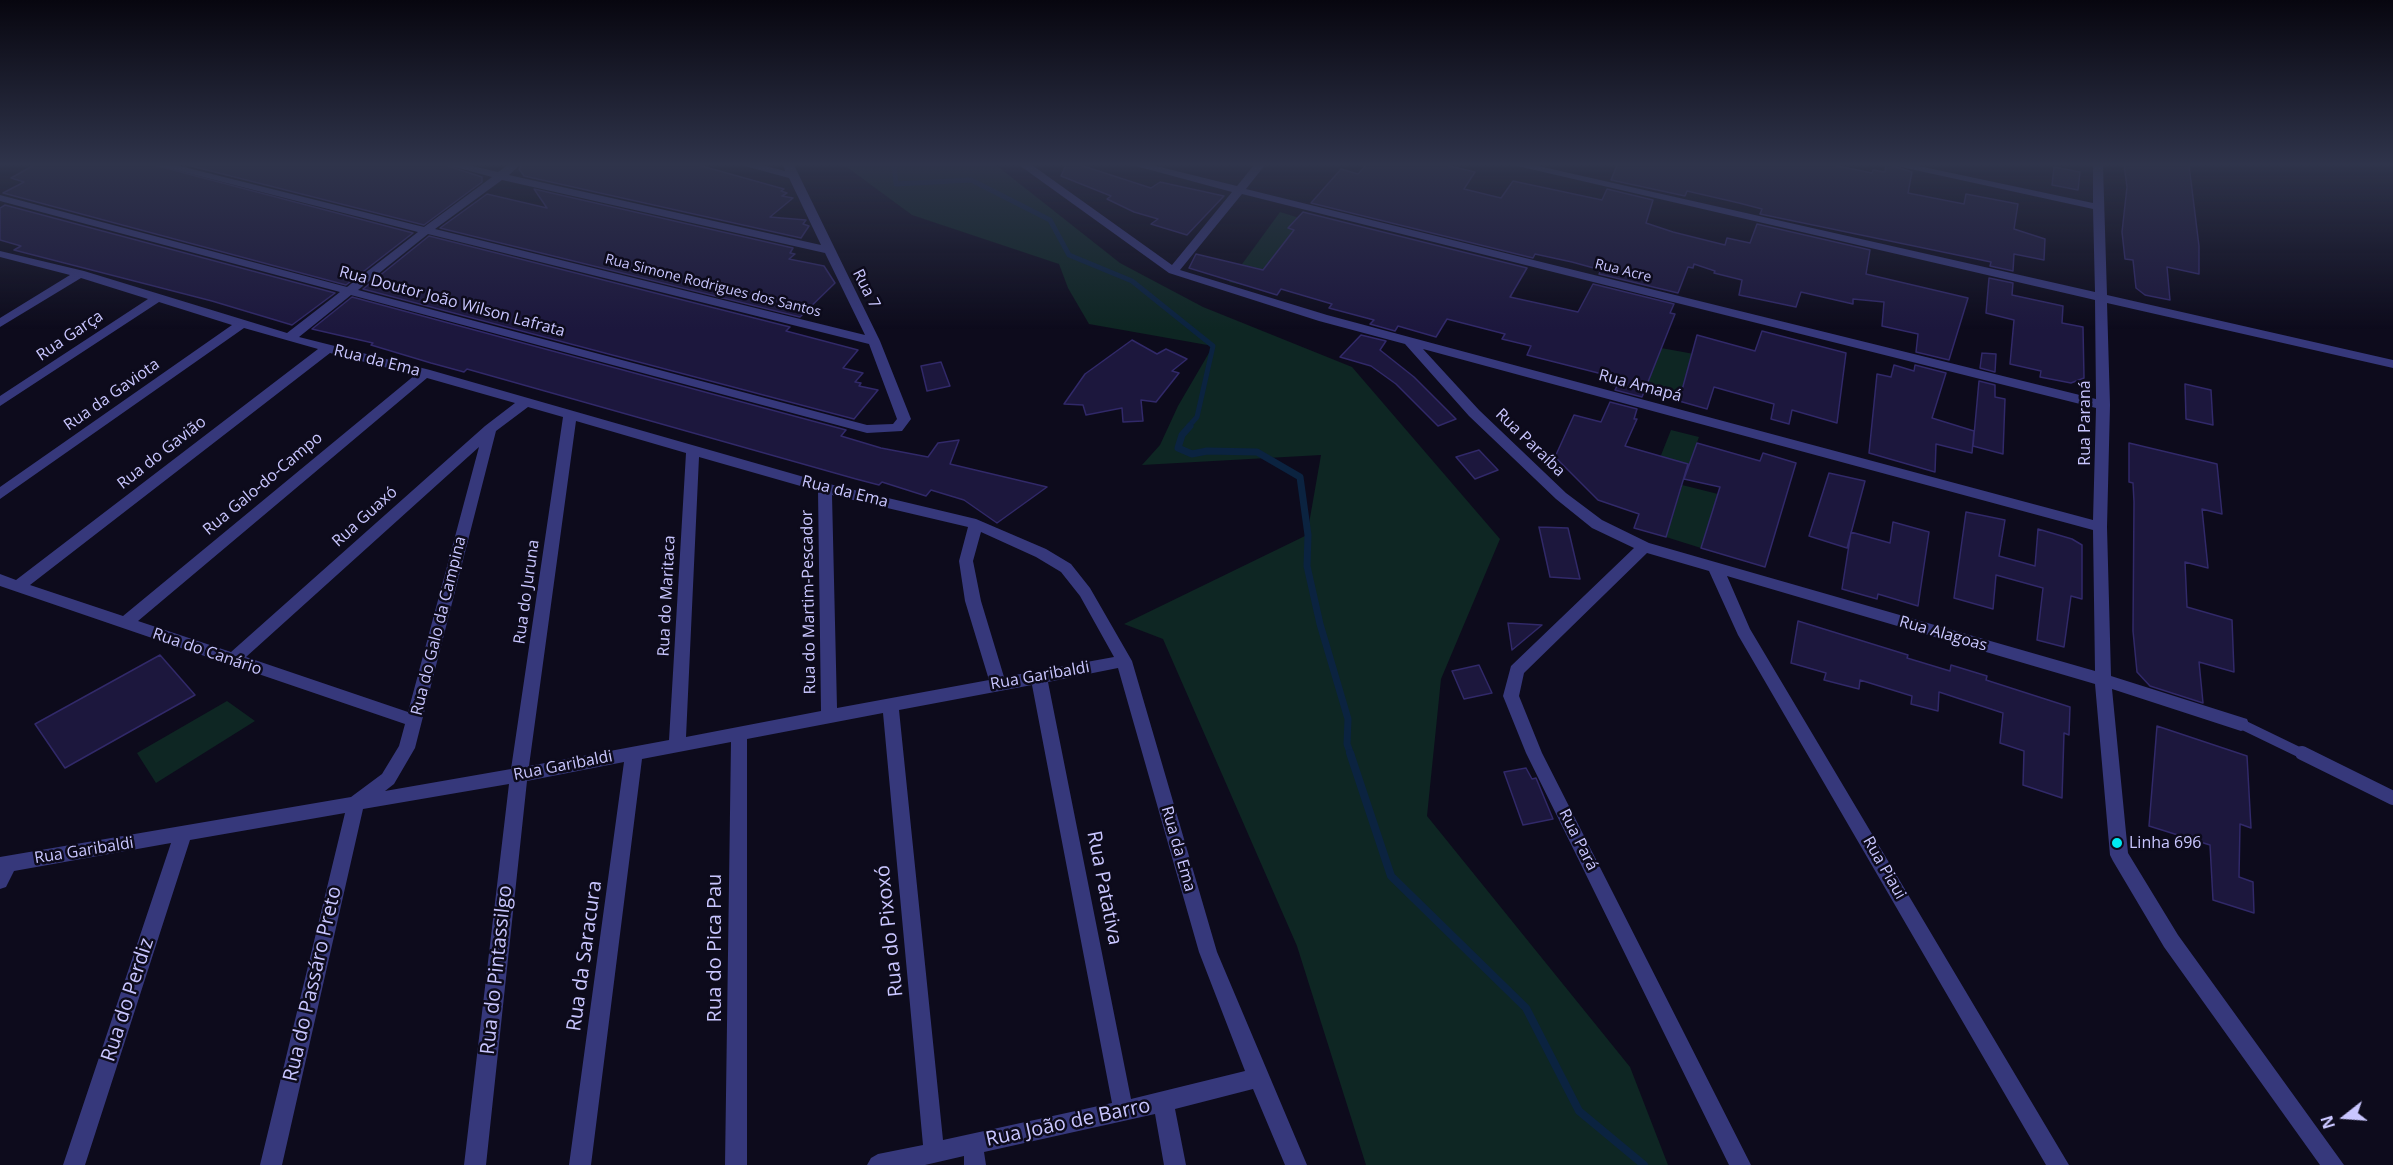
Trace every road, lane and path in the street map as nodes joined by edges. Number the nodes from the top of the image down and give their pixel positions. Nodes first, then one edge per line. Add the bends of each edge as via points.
1 (80, 219) edge
2 (383, 219) edge
3 (442, 219) edge
4 (693, 219) edge
5 (814, 219) edge
6 (1100, 219) edge
7 (1215, 219) edge
8 (1353, 219) edge
9 (1761, 219) edge
10 (2098, 219) edge
11 (427, 230) junction
12 (828, 250) junction
13 (0, 254) edge
14 (1173, 271) junction
15 (80, 274) junction
16 (348, 291) junction
17 (2100, 295) junction
18 (159, 297) junction
19 (0, 323) edge
20 (243, 323) junction
21 (289, 338) junction
22 (874, 341) junction
23 (1409, 341) junction
24 (327, 349) junction
25 (2393, 364) edge
26 (425, 373) junction
27 (0, 402) edge
28 (524, 403) junction
29 (2103, 405) junction
30 (570, 415) junction
31 (897, 428) joint
32 (490, 429) junction
33 (693, 450) junction
34 (825, 488) junction
35 (0, 494) edge
36 (976, 524) junction
37 (2100, 527) junction
38 (1644, 547) junction
39 (1715, 567) junction
40 (0, 580) edge
41 (18, 586) junction
42 (124, 624) junction
43 (232, 661) junction
44 (1124, 661) junction
45 (1040, 676) junction
46 (2103, 680) junction
47 (998, 684) junction
48 (890, 705) junction
49 (829, 716) junction
50 (415, 721) junction
51 (2241, 724) joint
52 (739, 732) junction
53 (676, 745) junction
54 (634, 753) junction
55 (519, 775) junction
56 (2393, 798) edge
57 (356, 803) junction
58 (183, 834) junction
59 (4, 864) edge
60 (0, 881) edge
61 (1258, 1078) junction
62 (1163, 1102) junction
63 (1123, 1109) junction
64 (973, 1144) junction
65 (934, 1151) junction
66 (74, 1165) edge
67 (271, 1165) edge
68 (475, 1165) edge
69 (580, 1165) edge
70 (736, 1165) edge
71 (878, 1165) edge
72 (975, 1165) edge
73 (1175, 1165) edge
74 (1296, 1165) edge
75 (1740, 1165) edge
76 (2058, 1165) edge
77 (2333, 1165) edge

1 - 16 street, Rua Doutor João Wilson Lafrata
2 - 11 street, Rua Simone Rodrigues dos Santos
3 - 11 street
4 - 12 street
5 - 12 street, Rua 7
6 - 14 street, Rua Amapá
7 - 14 street
8 - 29 street, Rua Acre
9 - 17 street
10 - 17 street, Rua Paraná
11 - 16 street
11 - 22 street, Rua Simone Rodrigues dos Santos
12 - 22 street, Rua 7
13 - 15 street, Rua da Ema
14 - 23 street, Rua Amapá
15 - 18 street, Rua da Ema
15 - 19 street
16 - 21 street
16 - 31 street, Rua Doutor João Wilson Lafrata via 867,429
17 - 25 street
17 - 29 street, Rua Paraná
18 - 20 street, Rua da Ema
18 - 27 street, Rua Garça
20 - 21 street, Rua da Ema
20 - 35 street, Rua da Gaviota
21 - 24 street, Rua da Ema
22 - 31 street, Rua 7 via 904,419
23 - 37 street, Rua Amapá
23 - 38 street, Rua Paraíba via 1474,413 1561,496 1597,524
24 - 26 street, Rua da Ema
24 - 41 street, Rua do Gavião
26 - 28 street, Rua da Ema
26 - 42 street, Rua Galo-do-Campo
28 - 30 street, Rua da Ema
28 - 32 street, Rua Guaxó
29 - 37 street, Rua Paraná
30 - 33 street, Rua da Ema
30 - 55 street, Rua do Juruna
32 - 43 street, Rua Guaxó
32 - 50 street, Rua do Galo da Campina
33 - 34 street, Rua da Ema
33 - 53 street, Rua do Maritaca
34 - 36 street, Rua da Ema
34 - 49 street, Rua do Martim-Pescador
36 - 44 street, Rua da Ema via 1066,568 1085,592
36 - 47 street via 966,561 973,601
37 - 46 street, Rua Paraná
38 - 39 street, Rua Alagoas
38 - 75 street, Rua Pará via 1517,669 1510,696 1534,753
39 - 46 street, Rua Alagoas
39 - 76 street, Rua Piaui via 1743,631
40 - 41 street, Rua do Canário
41 - 42 street, Rua do Canário
42 - 43 street, Rua do Canário
43 - 50 street, Rua do Canário
44 - 45 street, Rua Garibaldi
44 - 61 street, Rua da Ema via 1208,952
45 - 47 street, Rua Garibaldi
45 - 63 street, Rua Patativa
46 - 51 street, Rua Alagoas
46 - 77 street, Rua Paraná via 2119,855 2171,942
47 - 48 street, Rua Garibaldi
48 - 49 street, Rua Garibaldi
48 - 65 street, Rua do Pixoxó
49 - 52 street, Rua Garibaldi
50 - 57 street, Rua do Galo da Campina via 407,748 388,779
51 - 56 lane
52 - 53 street, Rua Garibaldi
52 - 70 street, Rua do Pica Pau
53 - 54 street, Rua Garibaldi
54 - 55 street, Rua Garibaldi
54 - 69 street, Rua da Saracura
55 - 57 street, Rua Garibaldi
55 - 68 street, Rua do Pintassilgo
57 - 58 street, Rua Garibaldi
57 - 67 street, Rua do Passáro Preto
58 - 59 street, Rua Garibaldi
58 - 66 street, Rua do Perdiz
59 - 60 street
61 - 62 street, Rua João de Barro
61 - 74 street, Rua da Ema
62 - 63 street, Rua João de Barro
62 - 73 street
63 - 64 street, Rua João de Barro
64 - 65 street, Rua João de Barro
64 - 72 street
65 - 71 street, Rua João de Barro

